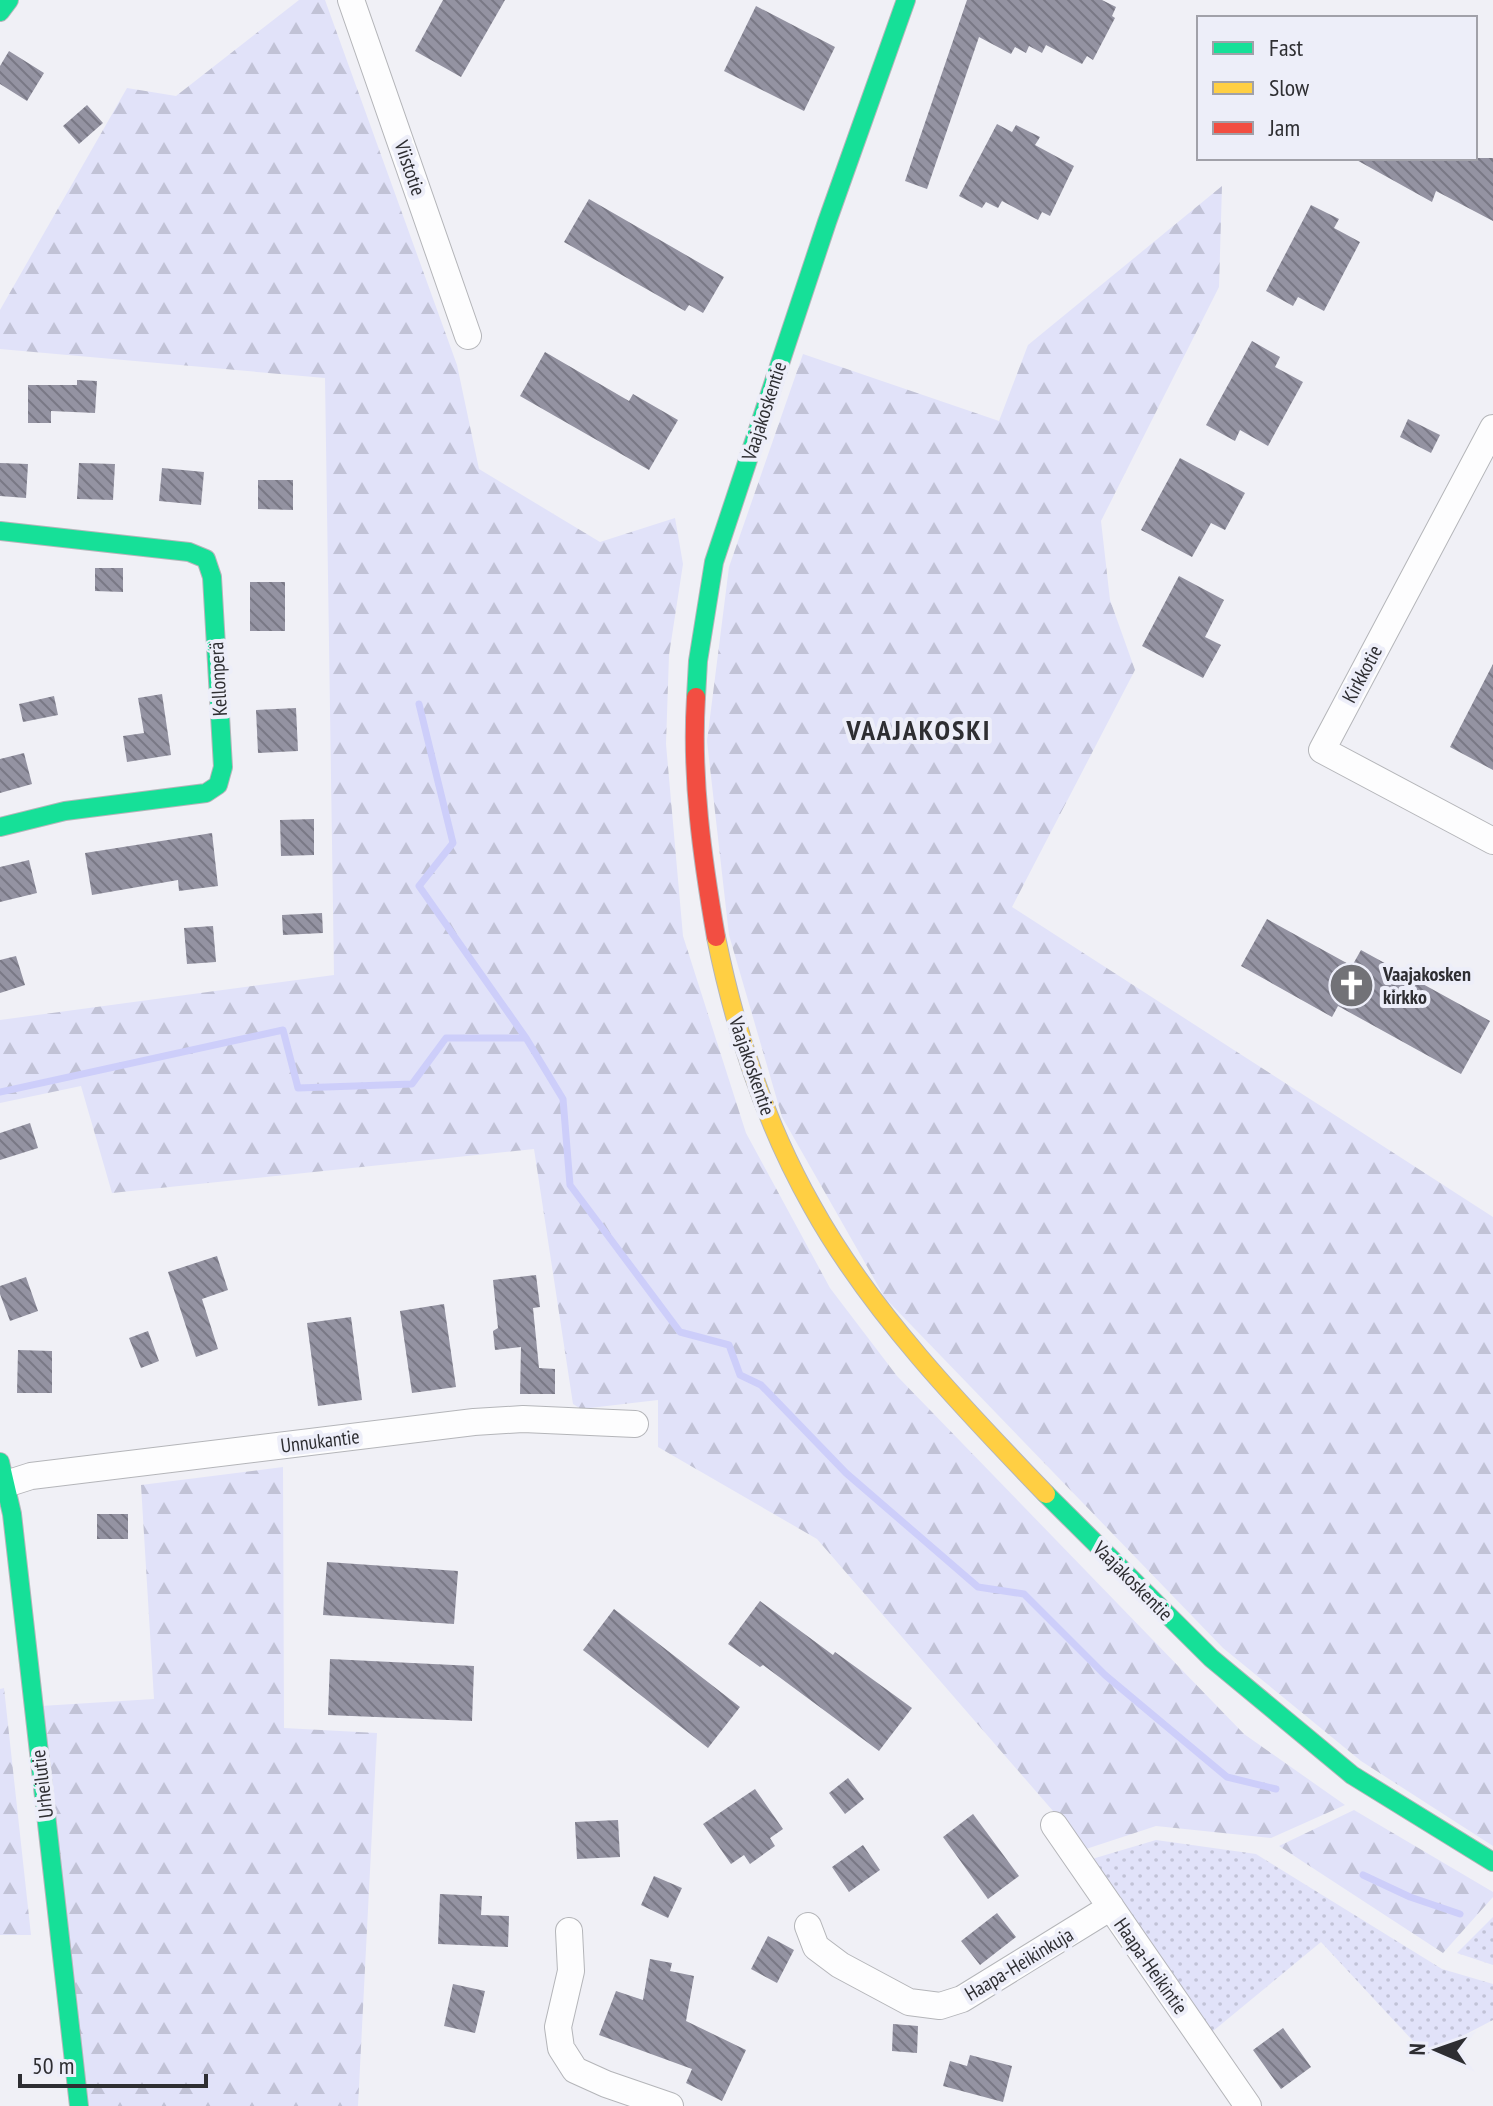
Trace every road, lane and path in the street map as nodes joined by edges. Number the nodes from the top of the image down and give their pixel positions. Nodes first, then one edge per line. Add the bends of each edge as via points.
1 (9, 0) edge
2 (351, 0) edge
3 (906, 0) edge
4 (0, 12) edge
5 (468, 336) dead end
6 (1493, 428) edge
7 (0, 531) edge
8 (0, 827) edge
9 (1493, 841) edge
10 (635, 1424) dead end
11 (3, 1473) edge
12 (1054, 1825) dead end
13 (1493, 1862) edge
14 (1111, 1907) junction
15 (808, 1926) dead end
16 (569, 1931) dead end
17 (79, 2106) edge
18 (670, 2106) edge
19 (1248, 2106) edge

1 - 4 main road
2 - 5 street, Viistotie
3 - 13 main road, Vaajakoskentie via 714,562 698,661 693,740 700,843 737,1025 770,1121 812,1207 875,1303 962,1403 1211,1658 1352,1775
6 - 9 street, Kirkkotie via 1322,750
7 - 8 main road, Kellonperä via 189,552 206,559 212,577 223,767 218,785 206,793 65,811
10 - 11 street, Unnukantie via 474,1422 31,1476
11 - 17 main road, Urheilutie
12 - 14 street, Haapa-Heikintie
14 - 15 street, Haapa-Heikinkuja via 962,1999 940,2006 909,2002 840,1965 816,1947
14 - 19 street, Haapa-Heikintie
16 - 18 street via 571,1971 558,2027 561,2048 575,2070

